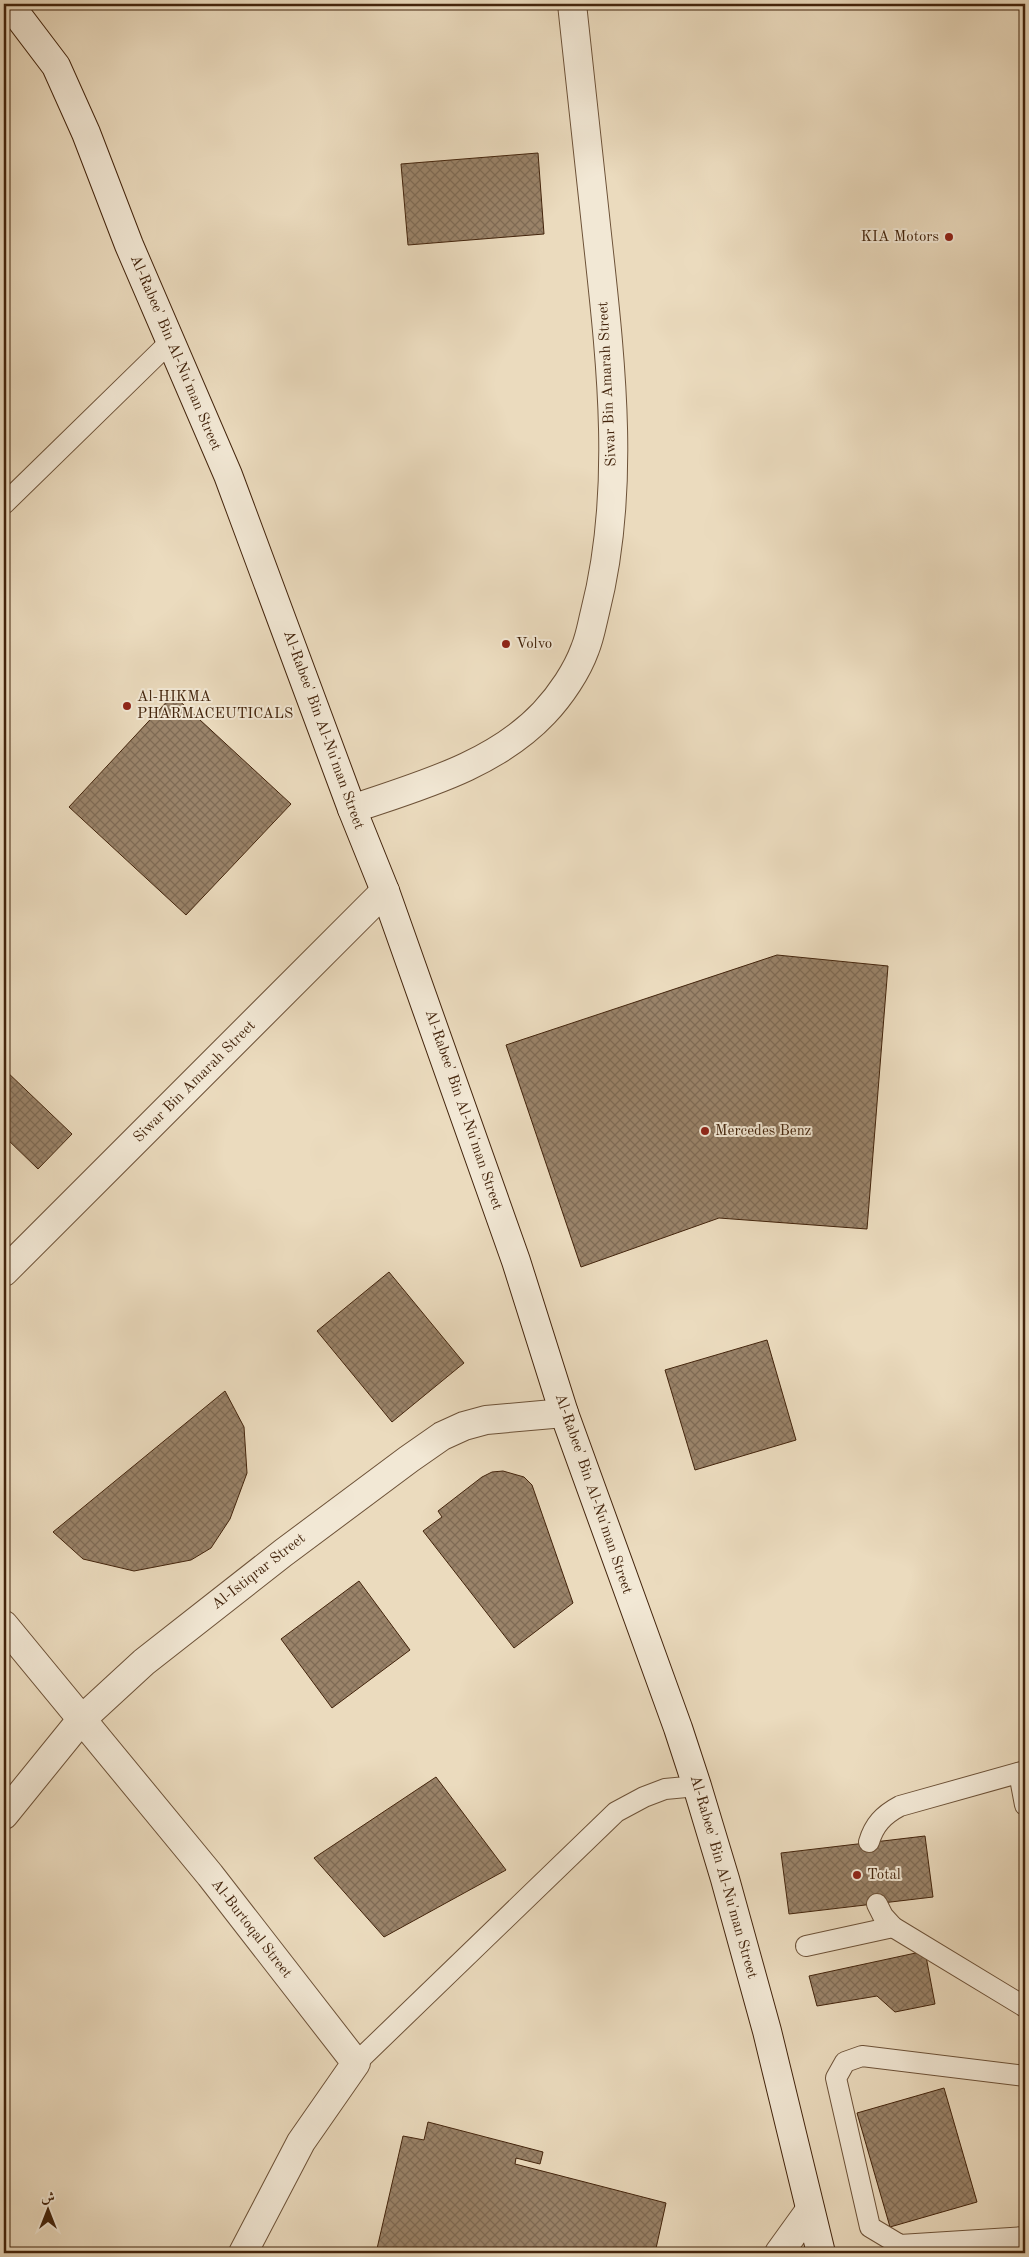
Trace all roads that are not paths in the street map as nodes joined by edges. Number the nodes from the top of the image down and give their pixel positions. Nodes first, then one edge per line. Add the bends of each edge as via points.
1 (9, 4) edge
2 (572, 4) edge
3 (170, 342) junction
4 (4, 504) edge
5 (352, 810) junction
6 (385, 891) junction
7 (4, 1272) edge
8 (564, 1413) junction
9 (4, 1625) edge
10 (81, 1720) junction
11 (1022, 1772) edge
12 (697, 1786) junction
13 (1025, 1805) edge
14 (4, 1815) edge
15 (869, 1842) dead end
16 (877, 1904) dead end
17 (893, 1927) junction
18 (806, 1946) dead end
19 (1025, 2007) edge
20 (356, 2064) junction
21 (1025, 2076) edge
22 (810, 2210) junction
23 (1025, 2237) edge
24 (244, 2253) edge
25 (780, 2253) edge
26 (821, 2253) edge

1 - 3 street, Al-Rabee' Bin Al-Nu'man Street via 56,66
2 - 5 street, Siwar Bin Amarah Street via 605,311 614,442 605,570 585,650 567,684 546,711 499,750 429,783
3 - 4 lane
3 - 5 street, Al-Rabee' Bin Al-Nu'man Street via 228,476
5 - 6 street, Al-Rabee' Bin Al-Nu'man Street
6 - 7 street, Siwar Bin Amarah Street
6 - 8 street, Al-Rabee' Bin Al-Nu'man Street via 516,1261
8 - 10 street, Al-Istiqrar Street via 486,1420 442,1436 283,1553 144,1662
8 - 12 street, Al-Rabee' Bin Al-Nu'man Street
9 - 10 street, Al-Burtoqal Street
10 - 14 street, Al-Istiqrar Street
10 - 20 street, Al-Burtoqal Street via 210,1875
11 - 13 lane
11 - 15 lane via 900,1806 880,1820
12 - 20 lane via 665,1789 616,1812
12 - 22 street, Al-Rabee' Bin Al-Nu'man Street via 768,2032
16 - 17 lane
17 - 18 lane
17 - 19 lane
20 - 24 street via 301,2142
21 - 23 lane via 862,2056 846,2062 836,2078 870,2227 900,2245
22 - 25 street
22 - 26 street, Al-Rabee' Bin Al-Nu'man Street

